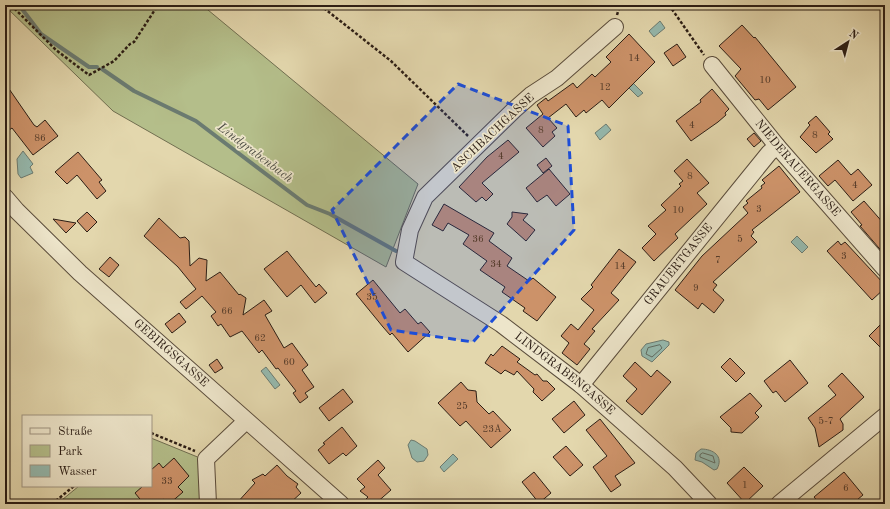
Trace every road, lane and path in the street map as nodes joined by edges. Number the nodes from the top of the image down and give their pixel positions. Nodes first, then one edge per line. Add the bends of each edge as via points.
1 (11, 5) edge
2 (158, 5) edge
3 (320, 5) edge
4 (669, 5) edge
5 (616, 28) dead end
6 (712, 65) joint
7 (477, 146) junction
8 (777, 146) junction
9 (5, 197) edge
10 (404, 262) joint
11 (885, 269) edge
12 (581, 385) junction
13 (885, 416) edge
14 (246, 421) junction
15 (152, 432) edge
16 (206, 459) junction
17 (73, 487) edge
18 (334, 502) edge
19 (52, 504) edge
20 (208, 504) edge
21 (710, 504) edge
22 (778, 504) edge

1 - 2 path via 56,50 89,75 114,61 134,42
3 - 7 path via 391,61
4 - 6 path
5 - 7 street, ASCHBACHGASSE via 557,78 531,95
6 - 8 street, NIEDERAUERGASSE
7 - 10 street, ASCHBACHGASSE via 425,198 410,230
8 - 11 street, NIEDERAUERGASSE
8 - 12 street, GRAUERTGASSE via 768,153
9 - 14 street, GEBIRGSGASSE via 80,273
10 - 12 street, LINDGRABENGASSE via 501,324
12 - 21 street, LINDGRABENGASSE via 676,468
13 - 22 street
14 - 16 street
14 - 18 street, GEBIRGSGASSE
15 - 16 path via 205,456
16 - 20 street
17 - 19 path

